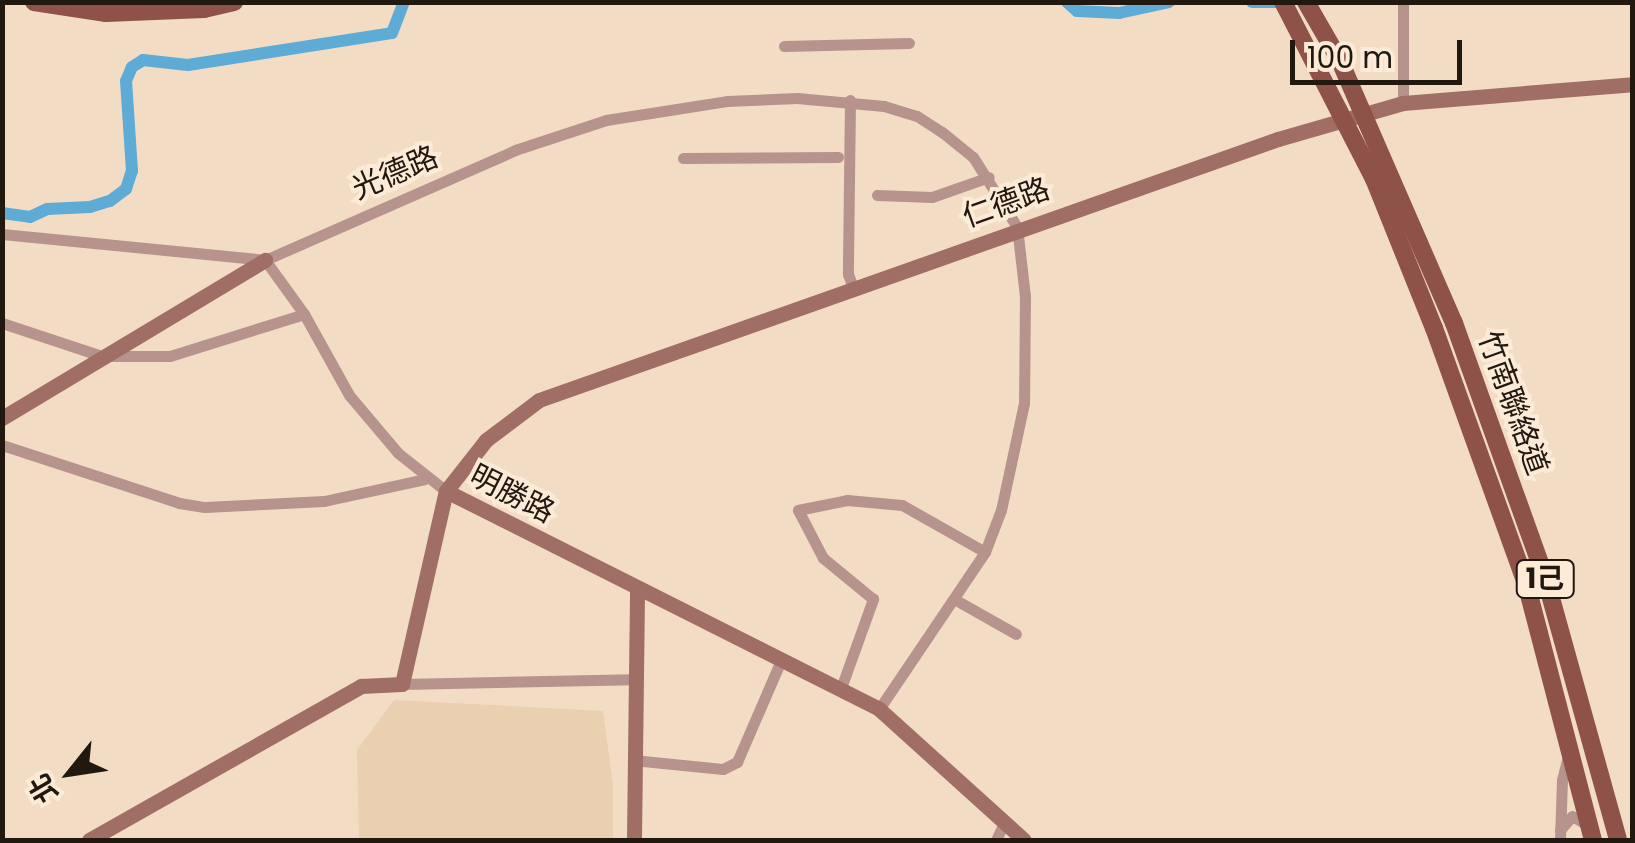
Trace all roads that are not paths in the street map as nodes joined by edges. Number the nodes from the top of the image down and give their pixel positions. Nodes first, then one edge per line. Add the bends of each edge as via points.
1 (34, 2) edge
2 (234, 2) edge
3 (1283, 2) edge
4 (1306, 2) edge
5 (1402, 2) edge
6 (908, 43) dead end
7 (784, 46) dead end
8 (1632, 84) edge
9 (850, 100) junction
10 (1403, 103) junction
11 (838, 157) dead end
12 (683, 158) dead end
13 (988, 178) junction
14 (876, 195) dead end
15 (1017, 227) junction
16 (2, 234) edge
17 (264, 260) junction
18 (853, 288) junction
19 (304, 314) junction
20 (2, 322) edge
21 (102, 356) junction
22 (2, 418) edge
23 (2, 445) edge
24 (425, 479) junction
25 (446, 491) junction
26 (985, 552) junction
27 (637, 588) junction
28 (954, 599) junction
29 (1016, 634) dead end
30 (782, 658) junction
31 (633, 679) junction
32 (402, 684) junction
33 (841, 688) junction
34 (879, 709) junction
35 (1570, 749) junction
36 (633, 760) junction
37 (1004, 823) junction
38 (1591, 834) edge
39 (1560, 835) edge
40 (89, 840) edge
41 (634, 840) edge
42 (996, 840) edge
43 (1024, 840) edge
44 (1618, 840) edge

1 - 2 main road via 106,13
3 - 35 main road, 竹南聯絡道 / 1己, bridge via 1374,178 1434,328 1526,583
4 - 44 main road, 竹南聯絡道 / 1己, bridge via 1340,62 1454,322 1546,580
5 - 10 street
6 - 7 street
8 - 10 street, 仁德路
9 - 13 street, 光德路 via 917,116 972,157
9 - 17 street, 光德路 via 727,101 606,120 515,150
9 - 18 street
10 - 15 street, 仁德路
11 - 12 street
13 - 14 street via 932,197
13 - 15 street, 光德路
15 - 18 street, 仁德路
15 - 26 street via 1025,296 1024,404
16 - 17 street
17 - 19 street, 明勝路
17 - 21 street, 光德路
18 - 25 street, 仁德路 via 540,400 486,440
19 - 21 street via 170,356
19 - 24 street, 明勝路 via 349,395
20 - 21 street
21 - 22 street, 光德路
23 - 24 street via 205,507 324,501
24 - 25 street, 明勝路
25 - 27 street, 明勝路
25 - 32 street
26 - 28 street
26 - 33 street via 902,505 847,500 798,510 824,558 873,599
27 - 30 street, 明勝路
27 - 31 street
28 - 29 street
28 - 34 street
30 - 33 street, 明勝路
30 - 36 street via 737,762 723,768
31 - 32 street
31 - 36 street
32 - 40 street via 361,686
33 - 34 street, 明勝路
34 - 37 street, 明勝路
35 - 38 main road, 竹南聯絡道 / 1己
35 - 39 street
36 - 41 street
37 - 42 street
37 - 43 street, 明勝路
38 - 39 street via 1572,816

